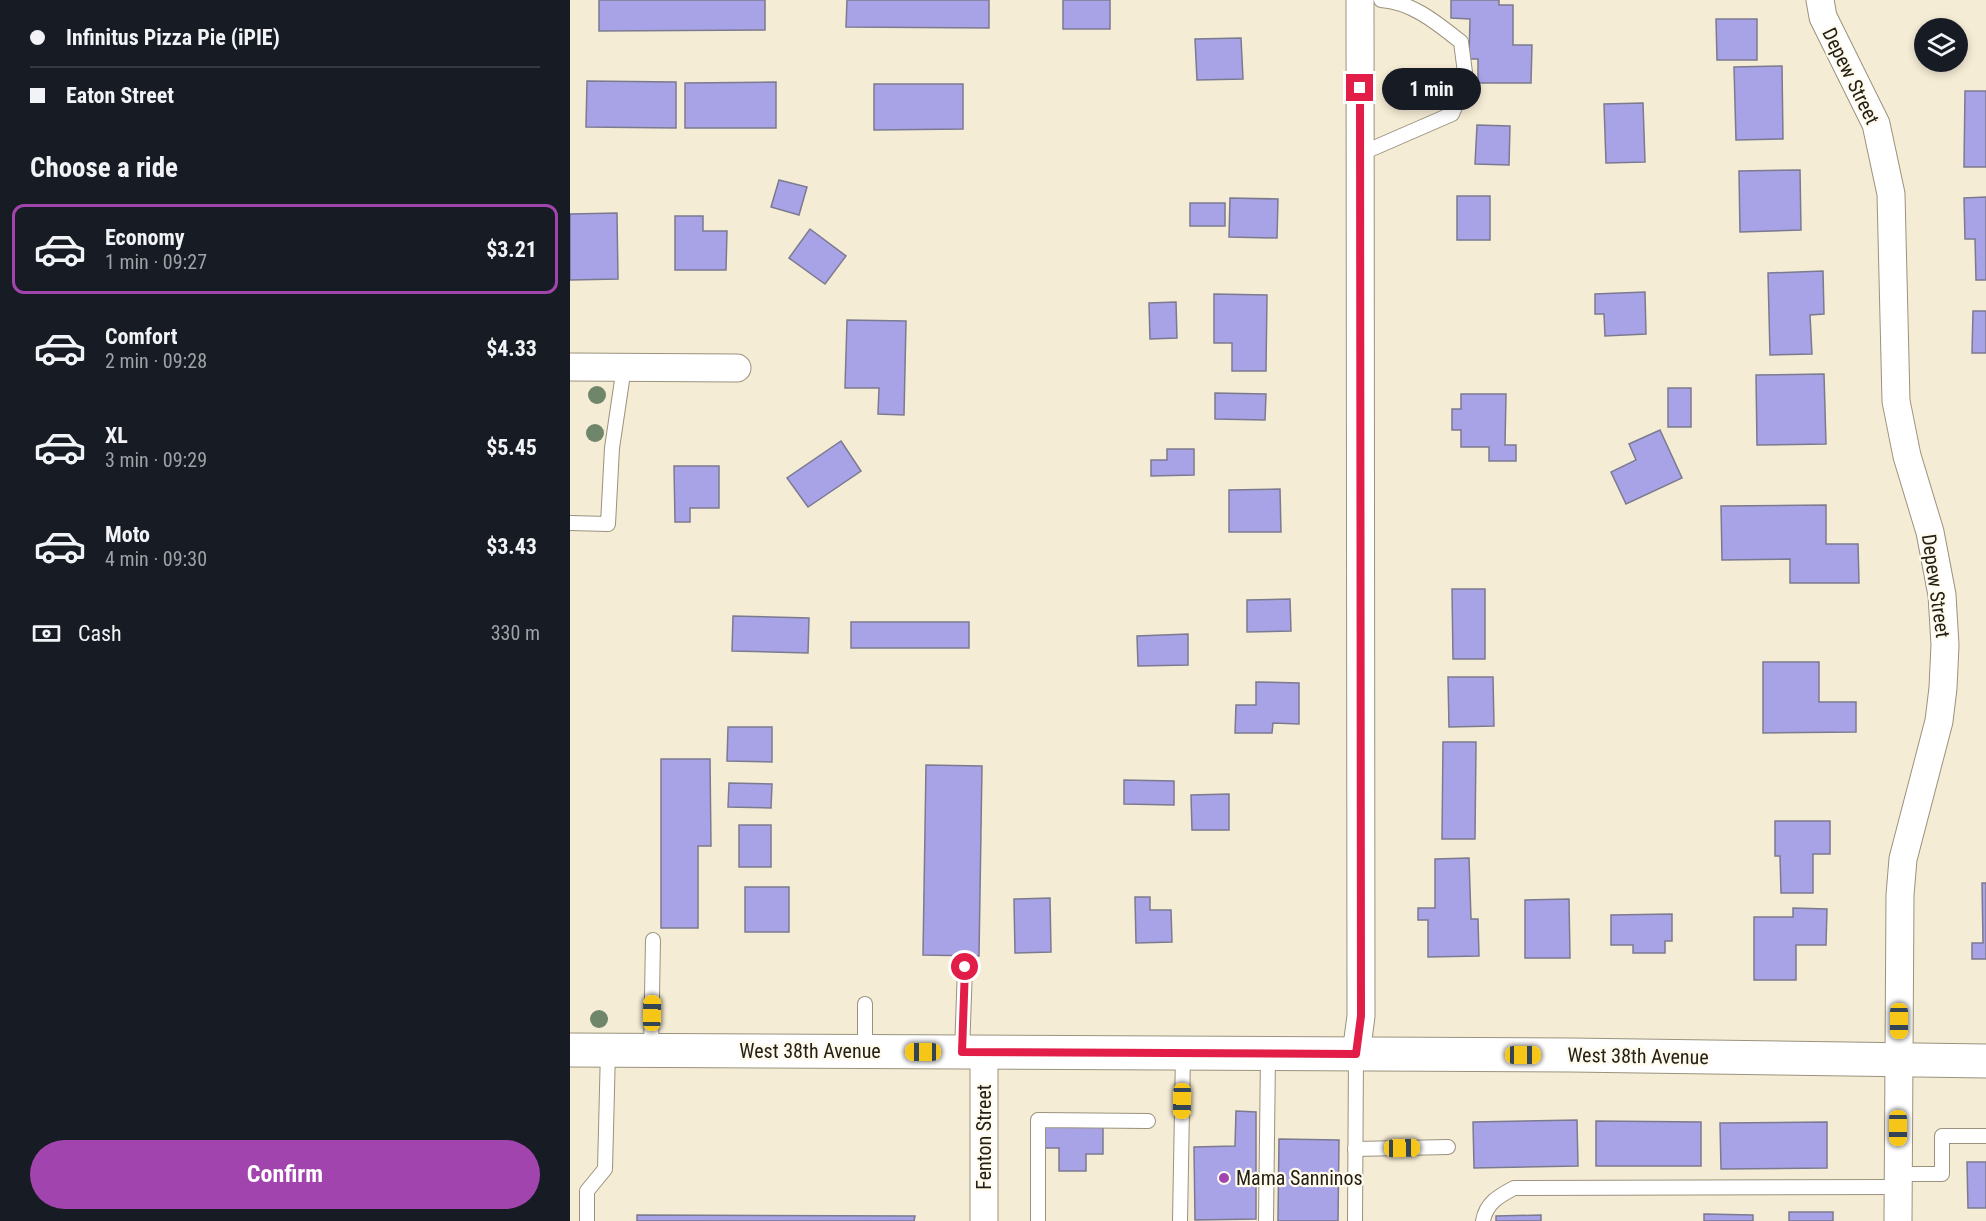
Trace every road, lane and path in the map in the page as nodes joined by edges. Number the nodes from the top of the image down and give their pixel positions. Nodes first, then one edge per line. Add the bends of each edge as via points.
1 (1360, 0) edge
2 (1381, 0) edge
3 (1820, 0) edge
4 (1360, 154) junction
5 (570, 367) edge
6 (624, 367) junction
7 (737, 368) dead end
8 (570, 523) edge
9 (653, 940) dead end
10 (965, 967) dead end
11 (865, 1004) dead end
12 (570, 1050) edge
13 (608, 1050) junction
14 (651, 1051) junction
15 (865, 1052) junction
16 (973, 1052) junction
17 (1183, 1053) junction
18 (1268, 1054) junction
19 (1356, 1054) junction
20 (1898, 1059) junction
21 (1986, 1061) edge
22 (1148, 1121) dead end
23 (1986, 1136) edge
24 (1448, 1147) dead end
25 (1355, 1149) junction
26 (1898, 1180) junction
27 (587, 1221) edge
28 (984, 1221) edge
29 (1038, 1221) edge
30 (1180, 1221) edge
31 (1266, 1221) edge
32 (1355, 1221) edge
33 (1483, 1221) edge
34 (1898, 1221) edge

1 - 4 street
2 - 4 lane via 1393,1 1430,18 1461,42 1466,80 1452,114
3 - 20 street, Depew Street via 1822,17 1876,124 1891,194 1896,401 1907,456 1930,531 1943,605 1945,645 1939,721 1903,859
4 - 19 street via 1361,1016
5 - 6 street
6 - 7 street
6 - 8 lane via 612,448 608,524
9 - 14 lane
10 - 16 lane
11 - 15 lane
12 - 13 main road, West 38th Avenue
13 - 14 main road, West 38th Avenue
13 - 27 lane via 605,1169 587,1191
14 - 15 main road, West 38th Avenue
15 - 16 main road, West 38th Avenue
16 - 17 main road, West 38th Avenue
16 - 28 street, Fenton Street
17 - 18 main road, West 38th Avenue
17 - 30 lane
18 - 19 main road, West 38th Avenue
18 - 31 lane
19 - 20 main road, West 38th Avenue
19 - 25 lane
20 - 21 main road, West 38th Avenue
20 - 26 street, Depew Street
22 - 29 lane via 1038,1120
23 - 26 lane via 1942,1136 1942,1174
24 - 25 lane
25 - 32 lane
26 - 33 lane via 1514,1188 1497,1197
26 - 34 street, Depew Street

